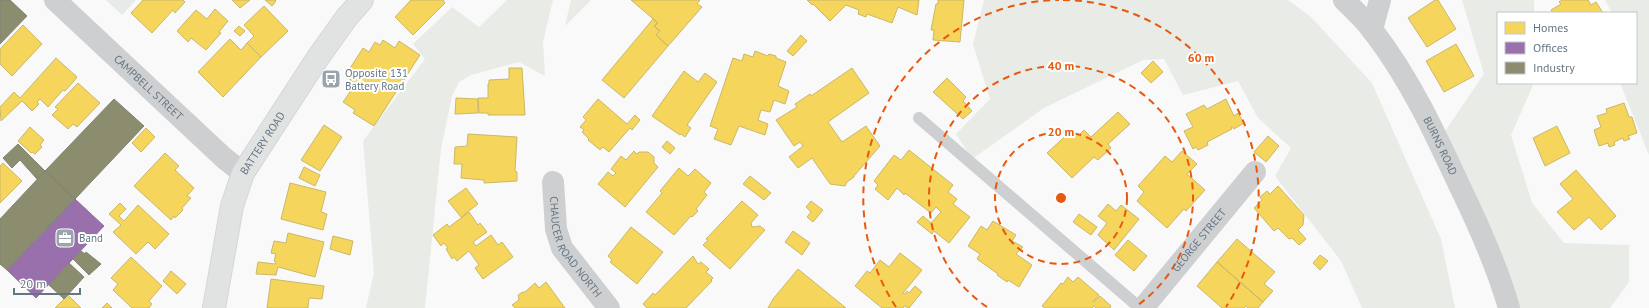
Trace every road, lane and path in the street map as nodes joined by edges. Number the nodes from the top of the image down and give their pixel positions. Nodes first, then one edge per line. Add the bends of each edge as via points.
1 (55, 0) edge
2 (362, 0) edge
3 (1344, 0) edge
4 (1380, 0) edge
5 (1372, 30) junction
6 (919, 118) dead end
7 (1255, 172) dead end
8 (243, 173) junction
9 (553, 182) dead end
10 (214, 308) edge
11 (609, 308) edge
12 (1141, 308) edge
13 (1509, 308) edge

1 - 8 street, CAMPBELL STREET
2 - 8 street, BATTERY ROAD via 317,59
3 - 5 street, BURNS ROAD
4 - 5 street
5 - 13 street, BURNS ROAD via 1411,87 1435,131 1476,221 1501,281
6 - 12 lane
7 - 12 street, GEORGE STREET
8 - 10 street, BATTERY ROAD via 232,206
9 - 11 street, CHAUCER ROAD NORTH via 556,229 562,248

